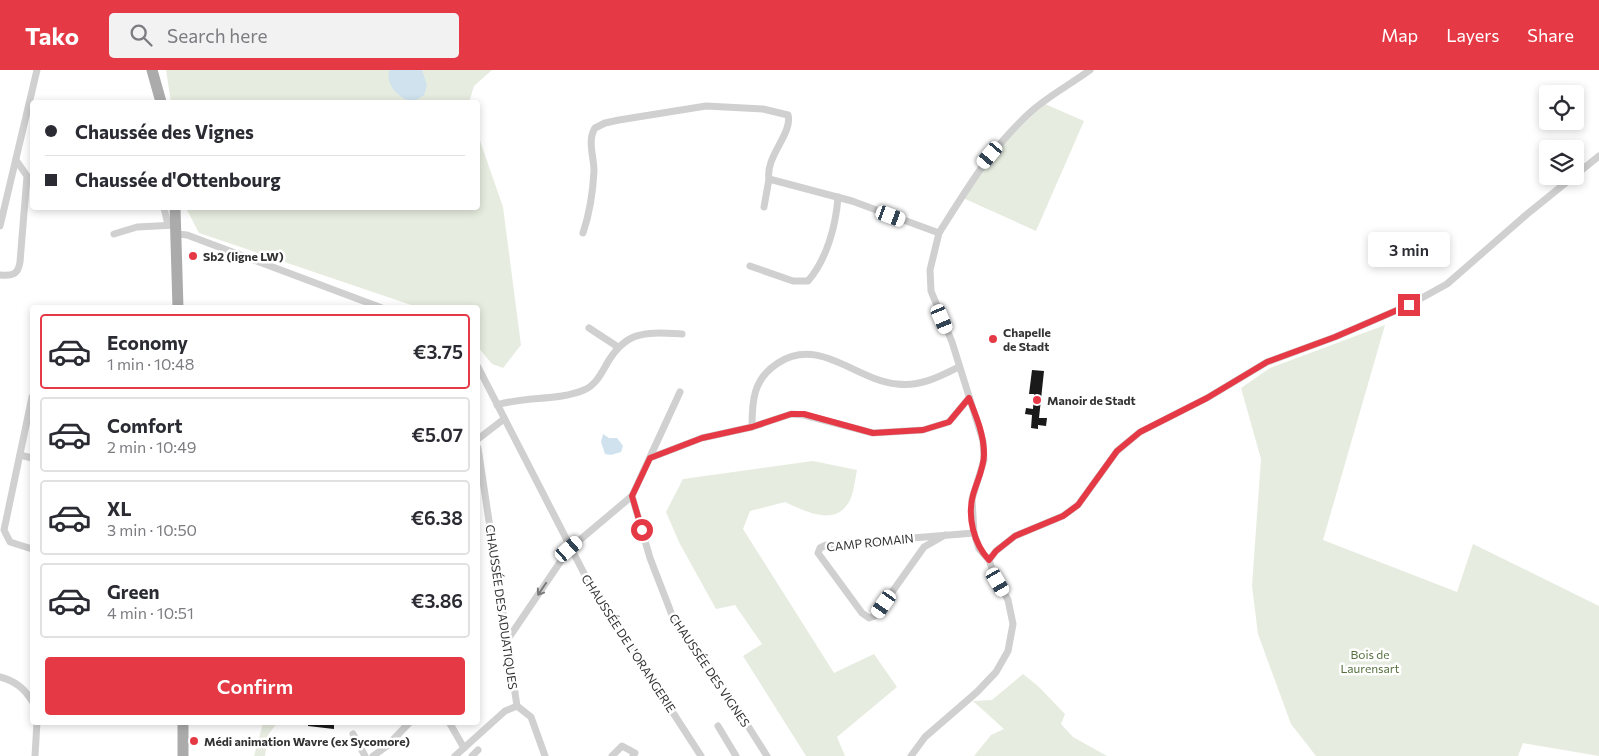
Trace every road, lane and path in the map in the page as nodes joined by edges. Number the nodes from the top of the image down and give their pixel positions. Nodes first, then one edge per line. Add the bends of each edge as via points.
1 (37, 70) edge
2 (152, 70) edge
3 (1090, 70) edge
4 (160, 100) edge
5 (1599, 156) edge
6 (16, 160) junction
7 (769, 179) junction
8 (838, 197) junction
9 (764, 206) dead end
10 (165, 210) edge
11 (175, 210) edge
12 (0, 226) edge
13 (174, 228) junction
14 (939, 232) junction
15 (583, 233) dead end
16 (114, 234) dead end
17 (750, 266) dead end
18 (0, 275) edge
19 (178, 305) edge
20 (374, 305) edge
21 (589, 328) dead end
22 (682, 334) dead end
23 (618, 347) junction
24 (959, 367) junction
25 (480, 371) edge
26 (680, 392) dead end
27 (969, 398) junction
28 (497, 405) junction
29 (30, 407) edge
30 (504, 419) junction
31 (752, 427) junction
32 (480, 437) edge
33 (20, 455) junction
34 (30, 458) edge
35 (650, 458) junction
36 (480, 462) edge
37 (632, 496) junction
38 (974, 533) junction
39 (945, 535) junction
40 (30, 548) edge
41 (569, 549) junction
42 (989, 560) junction
43 (506, 638) junction
44 (0, 677) edge
45 (30, 698) edge
46 (517, 706) junction
47 (36, 725) edge
48 (183, 725) edge
49 (451, 725) edge
50 (401, 726) edge
51 (718, 726) dead end
52 (353, 734) dead end
53 (464, 748) junction
54 (478, 750) dead end
55 (457, 755) edge
56 (35, 756) edge
57 (183, 756) edge
58 (365, 756) edge
59 (373, 756) edge
60 (472, 756) edge
61 (545, 756) edge
62 (612, 756) edge
63 (633, 756) edge
64 (701, 756) edge
65 (736, 756) edge
66 (767, 756) edge
67 (911, 756) edge

1 - 6 street
2 - 4 main road
3 - 14 street via 1039,105 997,146
5 - 42 street via 1447,284 1409,305 1267,362 1207,398 1140,432 1117,451 1078,505 1063,516 1015,536
6 - 12 street
6 - 18 street via 27,176 20,262 14,275
7 - 8 street
7 - 9 street
7 - 15 street via 768,168 788,124 789,116 785,113 697,107 599,125 592,134 594,173
8 - 14 street
8 - 17 street via 835,221 826,248 808,281 793,281
10 - 13 street
11 - 13 main road
13 - 16 street via 137,227
13 - 19 main road
13 - 20 street
14 - 24 street via 930,270 930,286
21 - 23 street
22 - 23 street via 643,333
23 - 28 street via 597,380 588,388
24 - 27 street
24 - 31 street via 929,381 900,385 818,355 790,356 771,368 759,382 753,398
25 - 28 street, CHAUSSÉE DE L'ORANGERIE
26 - 35 street
27 - 31 street via 949,422 923,430 888,434 867,432 795,413
27 - 38 street via 984,448 972,499
28 - 30 street, CHAUSSÉE DE L'ORANGERIE
29 - 33 street
30 - 32 street
30 - 41 street, CHAUSSÉE DE L'ORANGERIE
31 - 35 street via 702,438
33 - 34 street
33 - 40 street via 4,534 10,542
35 - 37 street
36 - 43 street, CHAUSSÉE DES ADUATIQUES
37 - 41 street
37 - 66 street, CHAUSSÉE DES VIGNES via 650,558 672,614 708,663
38 - 39 street, CAMP ROMAIN
38 - 42 street via 979,549
39 - 39 street, CAMP ROMAIN via 826,545 818,553 869,618 875,616 924,547
41 -> 43 street
41 - 64 street, CHAUSSÉE DE L'ORANGERIE
42 - 67 street via 1011,612 1012,634 1008,651 987,683 925,737
43 - 46 street, CHAUSSÉE DES ADUATIQUES
44 - 45 street via 24,689
46 - 53 street via 505,711
46 - 61 street via 531,717
47 - 56 street
48 - 57 main road
49 - 53 street
50 - 59 street via 390,743
51 - 65 street
52 - 58 street
53 - 55 street
54 - 60 street
62 - 63 street via 622,746 635,753

